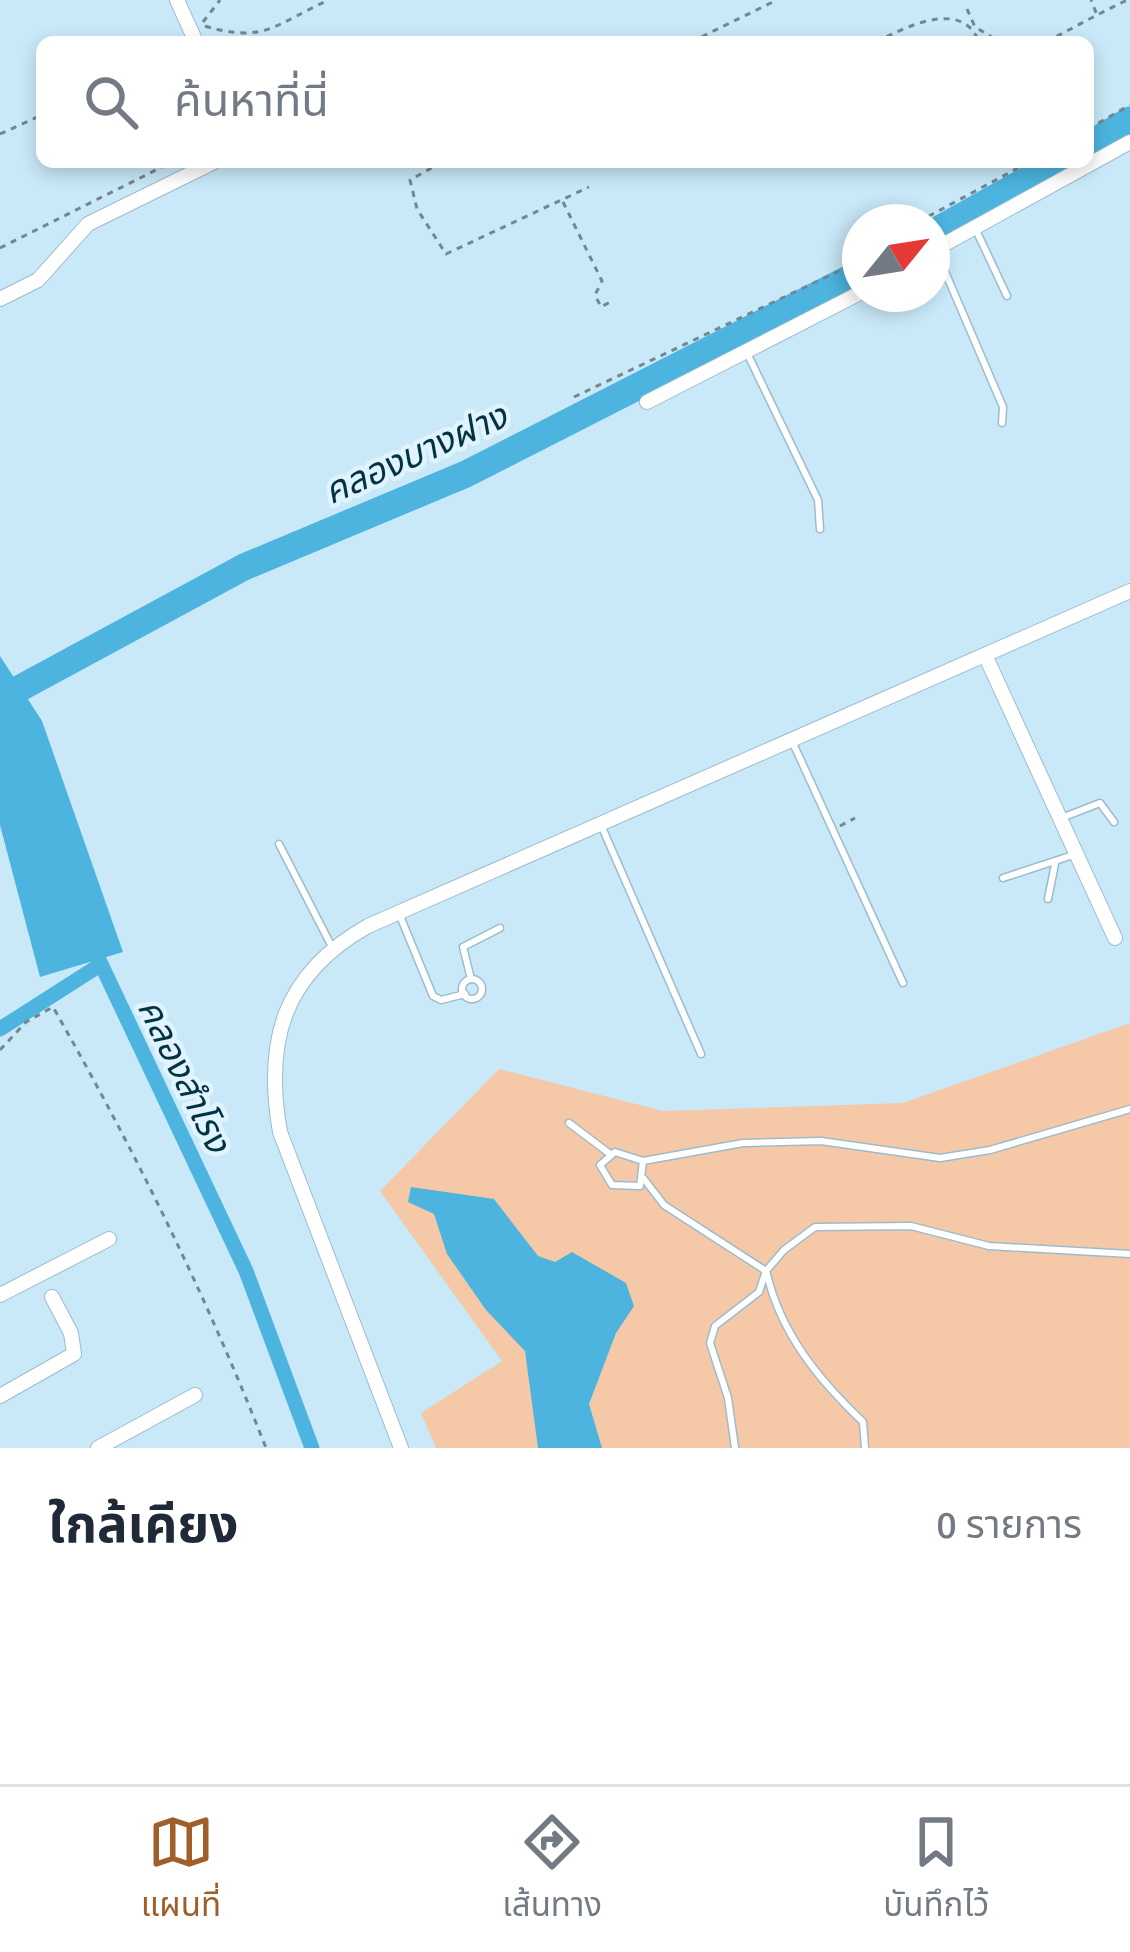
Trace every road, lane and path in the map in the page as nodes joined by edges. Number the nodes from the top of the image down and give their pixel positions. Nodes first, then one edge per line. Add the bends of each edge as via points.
1 (177, 0) edge
2 (220, 0) edge
3 (329, 0) edge
4 (777, 0) edge
5 (1091, 0) edge
6 (1127, 0) edge
7 (942, 7) dead end
8 (967, 9) dead end
9 (958, 10) dead end
10 (1097, 15) junction
11 (975, 27) junction
12 (193, 36) edge
13 (235, 36) edge
14 (255, 36) edge
15 (703, 36) edge
16 (887, 36) edge
17 (977, 36) edge
18 (990, 36) edge
19 (1057, 36) edge
20 (1130, 105) edge
21 (36, 118) edge
22 (1094, 126) edge
23 (0, 134) edge
24 (1130, 142) edge
25 (1094, 162) edge
26 (160, 168) edge
27 (202, 168) edge
28 (431, 168) edge
29 (1017, 168) edge
30 (1082, 168) edge
31 (589, 187) dead end
32 (562, 200) junction
33 (950, 205) edge
34 (975, 226) junction
35 (950, 241) edge
36 (0, 248) edge
37 (842, 270) edge
38 (950, 286) edge
39 (1006, 296) dead end
40 (0, 299) edge
41 (612, 301) dead end
42 (842, 303) edge
43 (747, 353) junction
44 (574, 397) dead end
45 (647, 402) dead end
46 (1002, 423) dead end
47 (820, 529) dead end
48 (1130, 591) edge
49 (986, 655) junction
50 (791, 737) junction
51 (856, 818) dead end
52 (1060, 818) junction
53 (1114, 823) dead end
54 (601, 825) junction
55 (833, 830) junction
56 (278, 844) dead end
57 (1076, 853) junction
58 (1055, 864) junction
59 (1003, 878) dead end
60 (1048, 898) dead end
61 (398, 913) junction
62 (500, 928) dead end
63 (1115, 938) dead end
64 (333, 948) junction
65 (471, 979) junction
66 (903, 983) dead end
67 (465, 994) junction
68 (0, 1050) edge
69 (701, 1054) dead end
70 (1130, 1108) edge
71 (569, 1123) dead end
72 (610, 1154) junction
73 (643, 1161) junction
74 (644, 1179) junction
75 (109, 1239) dead end
76 (1130, 1254) edge
77 (766, 1270) junction
78 (0, 1294) edge
79 (52, 1297) dead end
80 (195, 1395) dead end
81 (0, 1396) edge
82 (98, 1448) edge
83 (266, 1448) edge
84 (401, 1448) edge
85 (735, 1448) edge
86 (866, 1448) edge

1 - 12 street
2 - 13 path via 197,24
3 - 14 path
4 - 15 path
5 - 10 path
6 - 10 path
7 - 16 path
8 - 11 path
9 - 11 path
10 - 19 path
11 - 17 path
11 - 18 path
20 - 22 path
21 - 23 path
24 - 25 street
26 - 36 path
27 - 40 street via 88,224 38,280
28 - 32 path via 410,180 417,209 446,254
29 - 33 path
30 - 34 street
31 - 32 path
32 - 41 path via 602,281 595,295 601,307
34 - 35 street
34 - 39 lane
37 - 44 path
38 - 46 lane via 1003,406
42 - 43 street
43 - 45 street
43 - 47 lane via 818,500
48 - 49 street
49 - 50 street
49 - 52 street
50 - 54 street
50 - 55 lane
51 - 55 path
52 - 53 lane via 1100,803
52 - 57 street
54 - 61 street
54 - 69 lane
55 - 66 lane
56 - 64 lane
57 - 58 lane
57 - 63 street
58 - 59 lane
58 - 60 lane
61 - 64 street
61 - 67 lane via 433,996
62 - 65 lane via 463,947
64 - 84 street via 290,1001 272,1085 280,1132
65 - 67 lane
65 - 67 lane via 482,991
68 - 83 path via 52,1006 158,1202
70 - 73 lane via 940,1157 821,1142 743,1143
71 - 72 lane
72 - 73 lane
72 - 74 lane via 600,1165 612,1185 640,1186
73 - 74 lane
74 - 77 lane via 664,1205
75 - 78 street
76 - 77 lane via 1017,1249 911,1226 842,1223 801,1236
77 - 85 lane via 759,1292 724,1316 710,1343
77 - 86 lane via 775,1313 822,1384 863,1422
79 - 81 street via 74,1354
80 - 82 street

